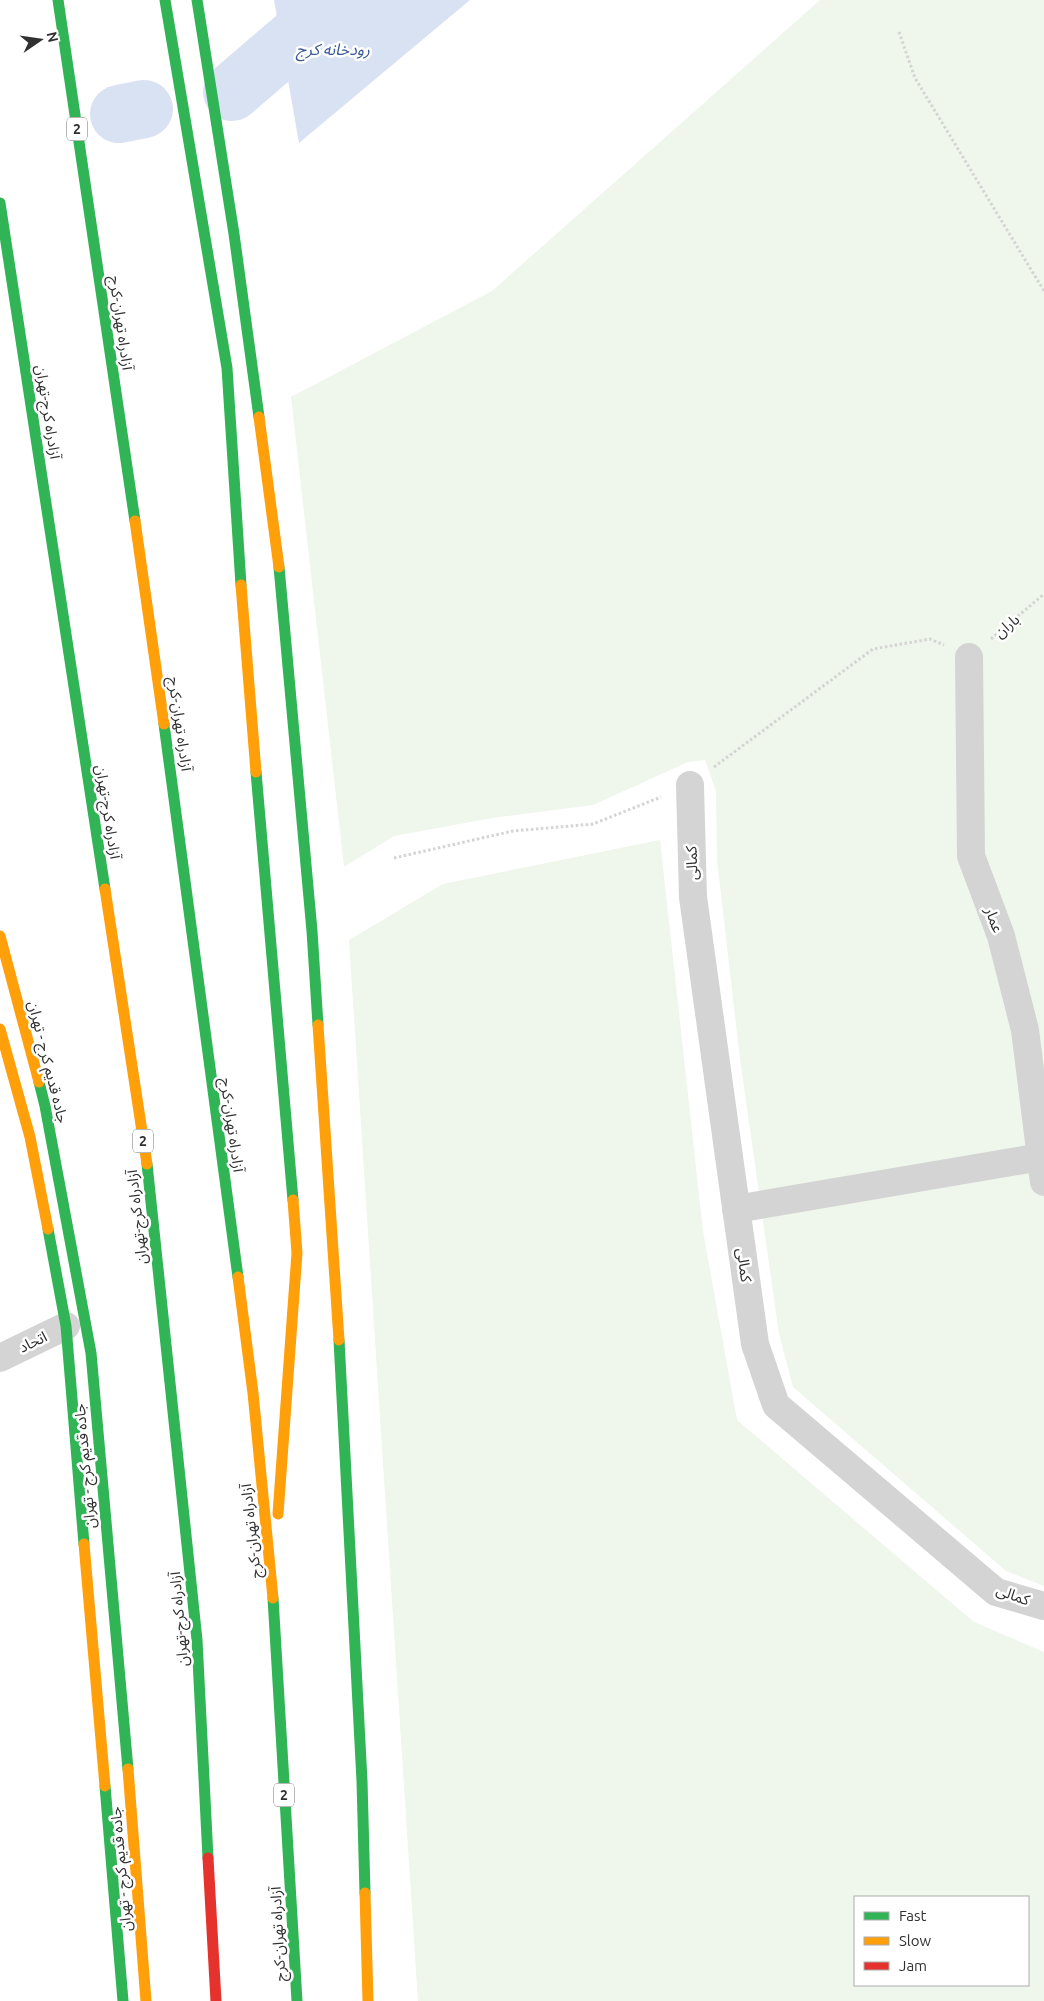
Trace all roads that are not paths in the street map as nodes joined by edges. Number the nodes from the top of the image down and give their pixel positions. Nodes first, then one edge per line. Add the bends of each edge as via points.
1 (58, 0) edge
2 (165, 0) edge
3 (197, 0) edge
4 (0, 203) edge
5 (969, 657) road end
6 (690, 785) dead end
7 (0, 936) edge
8 (0, 1029) edge
9 (1043, 1170) edge
10 (736, 1209) junction
11 (66, 1326) junction
12 (0, 1358) edge
13 (272, 1588) junction
14 (1044, 1606) edge
15 (123, 2001) edge
16 (146, 2001) edge
17 (216, 2001) edge
18 (296, 2001) edge
19 (368, 2001) edge

1 - 13 highway, آزادراه تهران-کرج / 2 via 158,674 253,1393
2 - 13 highway via 226,368 297,1253
3 - 19 highway via 234,234 276,539 310,911 342,1390 362,1781
4 - 17 highway, آزادراه کرج-تهران / 2 via 149,1180 197,1640
5 - 9 street, عمار via 970,856 1000,936 1025,1030
6 - 10 street, کمالی via 693,897
7 - 16 highway, جاده قدیم کرج - تهران via 45,1106 90,1353
8 - 11 highway, جاده قدیم کرج - تهران via 30,1137
9 - 10 street
10 - 14 street, کمالی via 755,1344 776,1405 996,1592
11 - 12 street, اتحاد
11 - 15 highway, جاده قدیم کرج - تهران
13 - 18 highway, آزادراه تهران-کرج / 2

